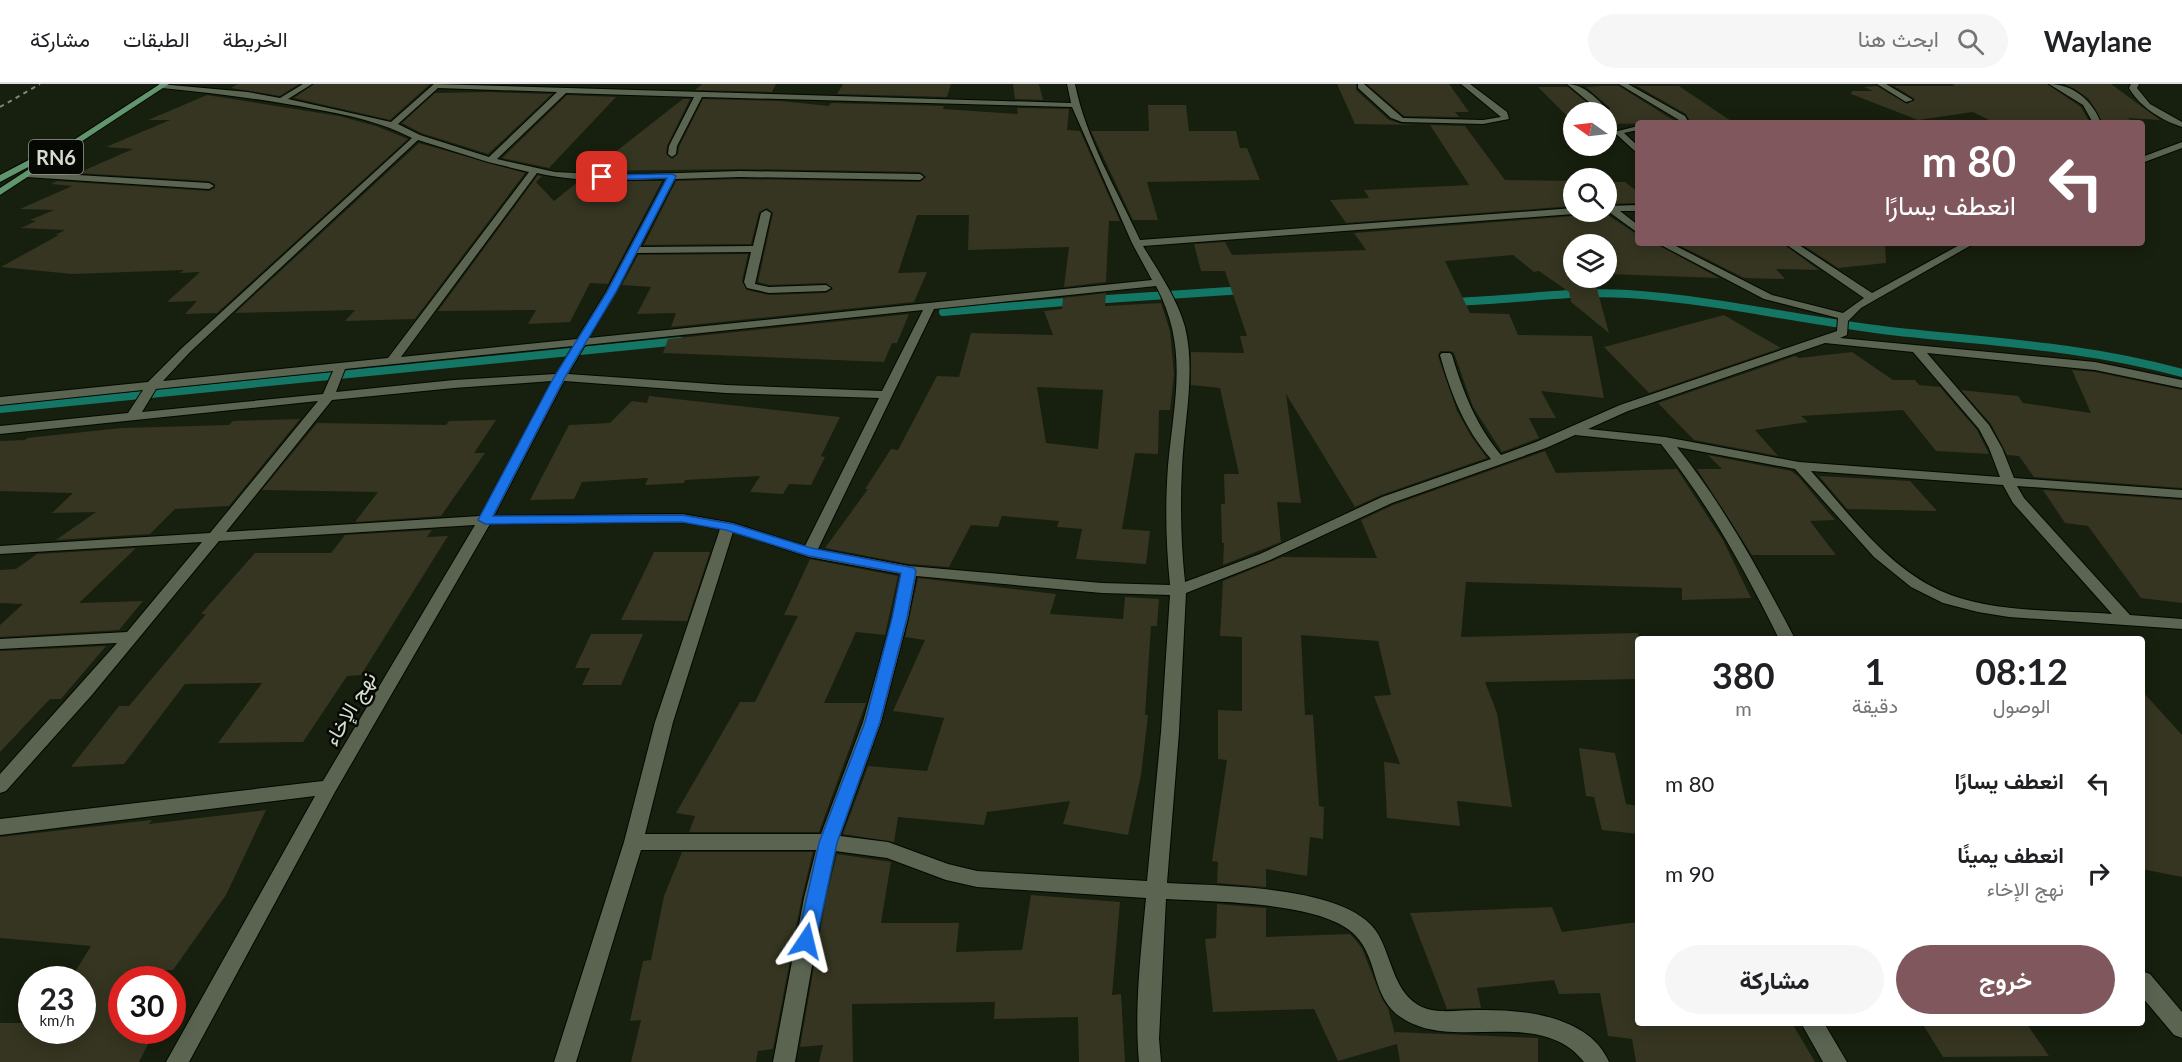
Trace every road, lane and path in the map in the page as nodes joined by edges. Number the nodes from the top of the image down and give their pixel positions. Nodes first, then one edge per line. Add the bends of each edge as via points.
1 (308, 84) edge
2 (671, 84) edge
3 (1071, 84) edge
4 (1465, 84) edge
5 (1571, 84) edge
6 (1623, 84) edge
7 (1881, 84) edge
8 (2053, 84) edge
9 (2135, 84) edge
10 (164, 85) edge
11 (437, 85) edge
12 (1361, 86) dead end
13 (564, 90) junction
14 (660, 93) junction
15 (699, 95) junction
16 (282, 100) junction
17 (1909, 100) dead end
18 (1595, 102) edge
19 (1075, 105) junction
20 (1683, 120) edge
21 (2096, 120) edge
22 (110, 121) junction
23 (393, 125) junction
24 (2182, 125) edge
25 (1635, 129) edge
26 (417, 137) junction
27 (2182, 145) edge
28 (1635, 148) edge
29 (672, 154) dead end
30 (2145, 159) edge
31 (491, 160) junction
32 (534, 171) junction
33 (29, 175) junction
34 (672, 176) junction
35 (920, 177) dead end
36 (0, 179) edge
37 (209, 186) dead end
38 (0, 192) edge
39 (1635, 208) edge
40 (1617, 209) edge
41 (1563, 212) edge
42 (766, 213) dead end
43 (1617, 215) edge
44 (1635, 228) edge
45 (1137, 243) junction
46 (1668, 246) edge
47 (1794, 246) edge
48 (1965, 246) edge
49 (758, 249) junction
50 (634, 250) junction
51 (1158, 283) junction
52 (826, 288) dead end
53 (1872, 298) junction
54 (931, 305) junction
55 (1843, 318) junction
56 (1825, 340) junction
57 (583, 341) junction
58 (1917, 349) junction
59 (1446, 356) dead end
60 (393, 359) junction
61 (341, 364) junction
62 (560, 377) junction
63 (153, 384) junction
64 (2182, 384) edge
65 (886, 395) junction
66 (327, 399) junction
67 (0, 401) edge
68 (132, 417) junction
69 (0, 430) edge
70 (1576, 431) junction
71 (1665, 441) junction
72 (1498, 459) junction
73 (1799, 466) junction
74 (2007, 479) junction
75 (2182, 494) edge
76 (485, 520) junction
77 (728, 526) junction
78 (213, 538) junction
79 (0, 550) edge
80 (809, 552) junction
81 (909, 571) junction
82 (1178, 590) junction
83 (2126, 620) junction
84 (2182, 624) edge
85 (1785, 636) edge
86 (130, 637) junction
87 (0, 644) edge
88 (0, 786) edge
89 (330, 787) junction
90 (0, 827) edge
91 (634, 842) junction
92 (828, 843) junction
93 (1158, 891) junction
94 (2145, 985) edge
95 (1814, 1026) edge
96 (2182, 1028) edge
97 (177, 1062) edge
98 (565, 1062) edge
99 (784, 1062) edge
100 (1150, 1062) edge
101 (1598, 1062) edge
102 (1836, 1062) edge

1 - 16 street
2 - 14 street
3 - 19 street
4 - 12 street via 1506,119 1402,120
5 - 18 street
6 - 20 street
7 - 17 street
8 - 21 street via 2091,105
9 - 24 street via 2136,95
10 - 16 street
10 - 22 main road, RN6
11 - 13 street
11 - 23 street
13 - 14 street
13 - 31 street
14 - 15 street
15 - 19 street
15 - 29 street
16 - 23 street
19 - 45 street
22 - 33 main road, RN6
22 - 36 main road, RN6
23 - 26 street
25 - 28 street via 1618,132
26 - 31 street
26 - 63 street
27 - 30 street
31 - 32 street
32 - 34 street via 587,177
32 - 60 street
33 - 37 street
33 - 38 main road, RN6
34 - 35 street
34 - 50 street, نهج الإخاء
39 - 40 street
41 - 45 street
42 - 49 street
43 - 44 street
45 - 51 street
46 - 55 street via 1768,297
47 - 53 street
48 - 53 street
49 - 50 street
49 - 52 street via 749,282 754,288
50 - 57 street, نهج الإخاء
51 - 54 street
51 - 82 street via 1179,327 1183,357 1173,540
53 - 55 street
54 - 57 street
54 - 65 street
55 - 56 street via 1843,333
56 - 58 street
56 - 70 street via 1624,408
57 - 60 street
57 - 62 street, نهج الإخاء
58 - 64 street via 2095,366
58 - 74 street via 1990,438
59 - 72 street via 1468,420
60 - 61 street
61 - 63 street
61 - 66 street
62 - 65 street
62 - 66 street
62 - 76 street, نهج الإخاء
63 - 67 street
63 - 68 street
65 - 80 street
66 - 68 street
66 - 78 street
68 - 69 street
70 - 71 street
70 - 72 street
71 - 73 street
71 - 85 street via 1733,535
72 - 82 street via 1387,500 1265,557
73 - 74 street
73 - 83 street via 1874,547 1906,576 1934,594 2008,611
74 - 75 street
74 - 83 street via 2018,500 2044,531
76 - 77 street via 682,518
76 - 78 street
76 - 89 street, نهج الإخاء
77 - 80 street
77 - 91 street via 664,722
78 - 79 street
78 - 86 street
80 - 81 street
81 - 82 street via 1102,588
81 - 92 street via 872,722
82 - 93 street
83 - 84 street
86 - 87 street
86 - 88 street
89 - 90 street
89 - 97 street, نهج الإخاء
91 - 92 street
91 - 98 street
92 - 93 street via 888,850 977,879
92 - 99 street
93 - 100 street via 1151,952
93 - 101 street via 1264,897 1337,914 1364,931 1393,996 1414,1015 1546,1028 1582,1043
94 - 96 street
95 - 102 street

